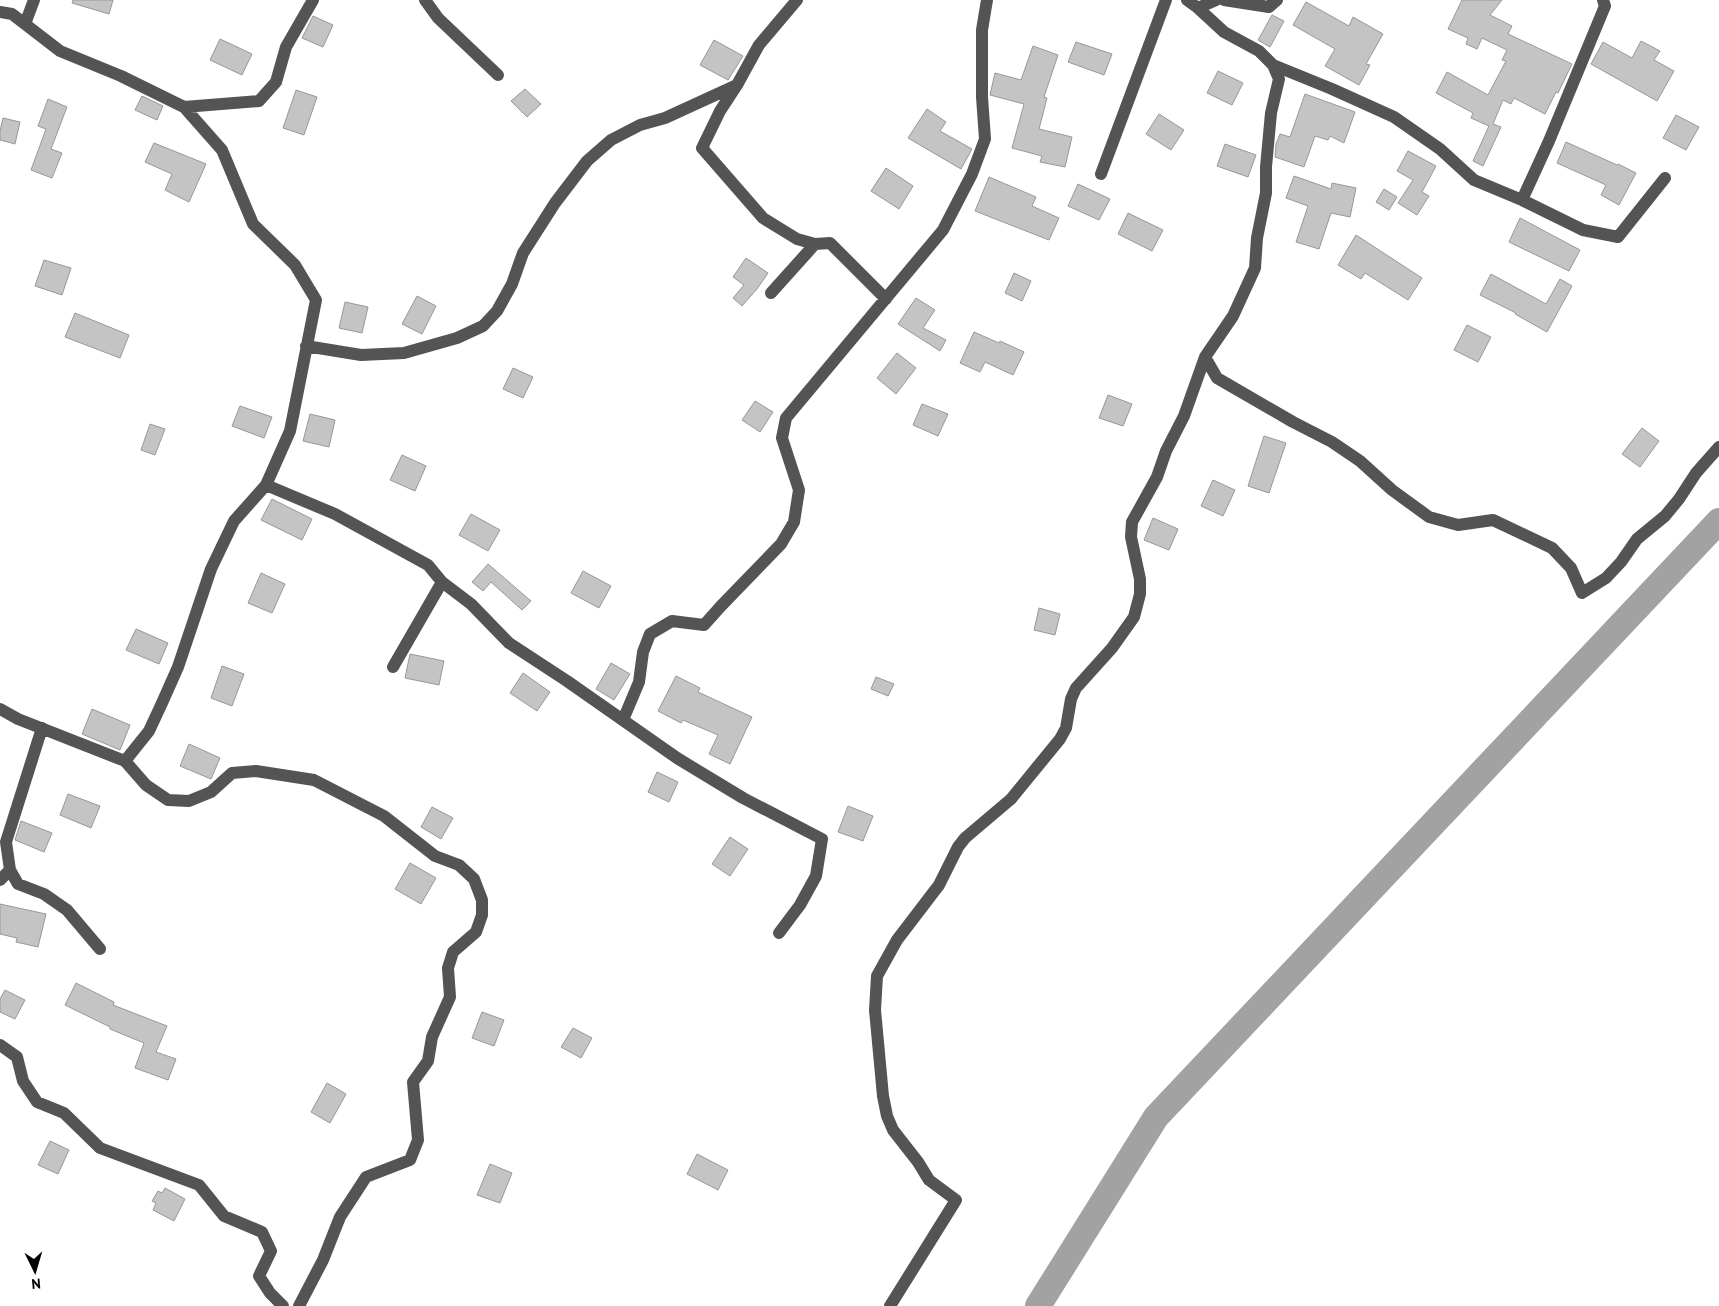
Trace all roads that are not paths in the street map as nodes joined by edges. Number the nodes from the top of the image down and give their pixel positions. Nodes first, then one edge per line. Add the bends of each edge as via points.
1 (34, 0) edge
2 (313, 0) edge
3 (425, 0) edge
4 (797, 0) edge
5 (987, 0) edge
6 (1166, 0) edge
7 (1188, 0) edge
8 (1216, 0) edge
9 (1224, 0) edge
10 (1277, 0) edge
11 (1603, 0) edge
12 (1198, 8) junction
13 (0, 12) edge
14 (25, 24) junction
15 (1273, 65) junction
16 (498, 75) dead end
17 (737, 85) junction
18 (184, 107) junction
19 (1101, 174) dead end
20 (1665, 178) dead end
21 (1522, 200) junction
22 (815, 244) junction
23 (771, 293) dead end
24 (886, 299) junction
25 (306, 346) junction
26 (1205, 358) junction
27 (1719, 447) edge
28 (266, 485) junction
29 (442, 582) junction
30 (393, 667) dead end
31 (0, 709) edge
32 (623, 720) junction
33 (42, 728) junction
34 (125, 761) junction
35 (10, 870) junction
36 (0, 880) edge
37 (779, 933) dead end
38 (100, 949) dead end
39 (0, 1045) edge
40 (283, 1306) edge
41 (299, 1306) edge
42 (890, 1306) edge

1 - 14 street
2 - 18 street via 286,47 276,82 259,100
3 - 16 street via 438,18
4 - 17 street via 759,45
5 - 24 street via 982,30 985,138 972,174 942,230
6 - 19 street
7 - 12 street
8 - 12 street
9 - 10 street via 1269,7
11 - 21 street via 1605,6
12 - 15 street via 1224,32 1259,51
13 - 14 street via 12,14
14 - 18 street via 60,51
15 - 21 street via 1394,117 1440,149 1474,180
15 - 26 street via 1279,79 1271,113 1266,193 1254,268 1233,316
17 - 22 street via 702,148 763,218 798,239
17 - 25 street via 665,118 640,125 611,140 587,161 523,253 498,310 483,326 456,338 404,353 361,355
18 - 25 street via 222,150 253,224 295,265 316,300
20 - 21 street via 1618,237 1582,230
22 - 23 street
22 - 24 street via 830,243
24 - 32 street via 786,418 782,438 798,490 794,522 781,544 704,625 672,622 650,634 643,652 639,682
25 - 28 street via 290,431
26 - 27 street via 1218,378 1332,442 1429,517 1458,525 1494,520 1552,548 1571,568 1582,593 1606,578 1637,539 1665,516 1696,472
26 - 42 street via 1157,477 1132,522 1131,537 1140,579 1134,617 1112,648 1076,688 1060,740 1011,799 958,847 939,885 897,940 877,976 875,1010 887,1116 893,1130 929,1180 956,1200
28 - 29 street via 335,514 428,565
28 - 34 street via 234,521 211,569 178,667 162,703 149,731
29 - 30 street
29 - 32 street via 471,604 509,643
31 - 33 street
32 - 37 street via 743,798 822,839 816,876
33 - 34 street
33 - 35 street via 6,842
34 - 41 street via 146,785 168,800 189,802 212,792 232,773 256,771 314,780 384,816 435,856 459,865 474,879 482,900 482,915 476,932 453,952 448,968 450,997 432,1036 428,1061 413,1082 418,1140 410,1160 366,1177 340,1217 323,1260
35 - 36 street
35 - 38 street via 18,884 44,894 67,910
39 - 40 street via 17,1057 22,1081 38,1102 64,1113 100,1148 199,1185 224,1216 262,1232 271,1251 259,1276

